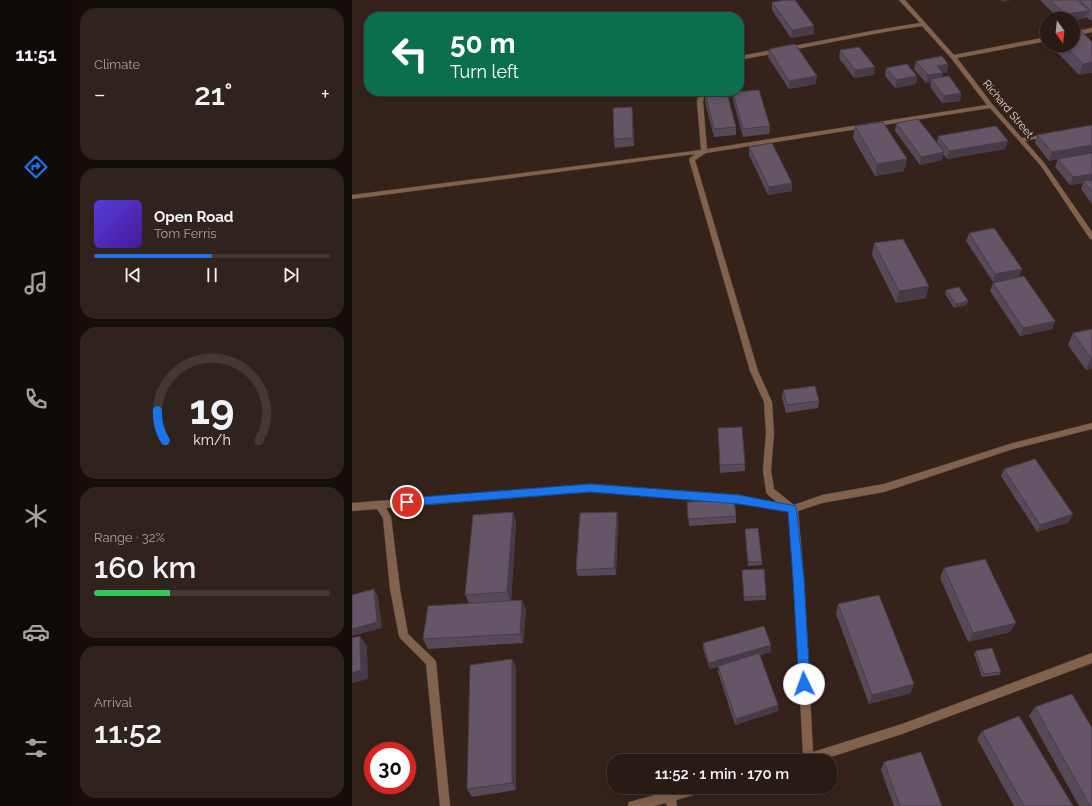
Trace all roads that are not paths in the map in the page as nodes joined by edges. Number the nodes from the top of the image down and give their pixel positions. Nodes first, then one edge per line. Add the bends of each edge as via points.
1 (902, 0) edge
2 (924, 24) junction
3 (1092, 30) edge
4 (1080, 33) edge
5 (1040, 40) edge
6 (744, 57) edge
7 (953, 57) junction
8 (701, 96) edge
9 (991, 106) junction
10 (1056, 133) edge
11 (1021, 140) junction
12 (704, 151) junction
13 (352, 197) edge
14 (1092, 237) edge
15 (1092, 426) edge
16 (379, 504) junction
17 (352, 507) edge
18 (792, 508) junction
19 (1092, 658) edge
20 (805, 754) edge
21 (824, 754) edge
22 (688, 794) edge
23 (671, 801) edge
24 (445, 806) edge
25 (633, 806) edge

1 - 2 street, Richard Street
2 - 6 street via 877,30 802,48
2 - 7 street, Richard Street
3 - 4 street
5 - 7 street
7 - 9 street, Richard Street
8 - 12 street
9 - 11 street, Richard Street
9 - 12 street
10 - 11 street
11 - 14 street, Richard Street via 1043,165
12 - 13 street
12 - 18 street via 692,159 754,371 768,402 770,433 767,470 770,491
15 - 18 street via 1013,446 884,488 822,499
16 - 17 street
16 - 18 street via 590,488 739,499
16 - 24 street via 387,517 395,588 404,636 431,662
18 - 20 street via 799,579
19 - 21 street via 902,729
22 - 23 street
23 - 25 street

